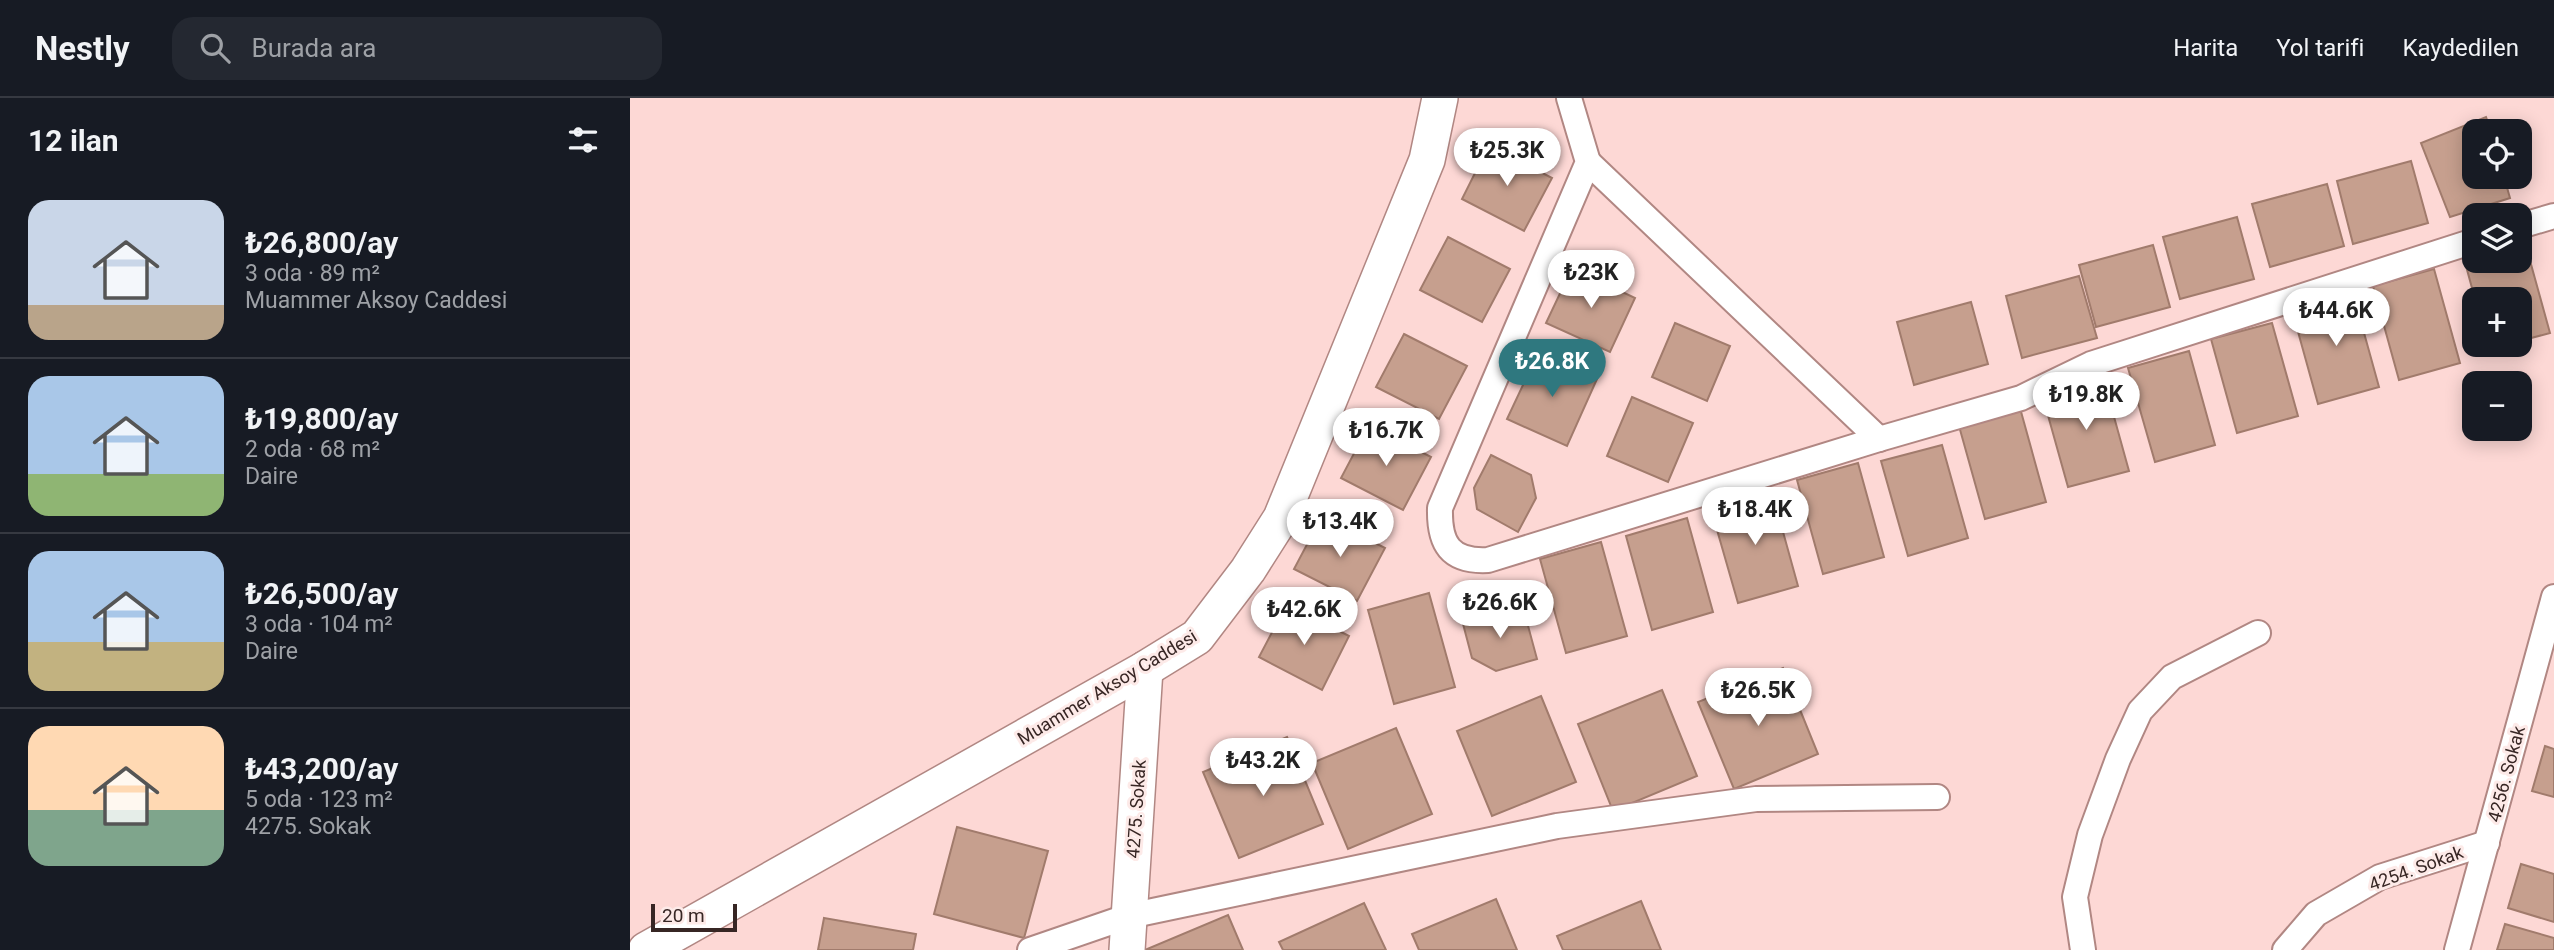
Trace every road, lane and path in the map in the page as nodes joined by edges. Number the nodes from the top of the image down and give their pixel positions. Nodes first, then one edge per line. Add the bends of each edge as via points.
1 (1440, 98) edge
2 (1569, 98) edge
3 (1588, 162) junction
4 (2554, 216) edge
5 (2532, 222) edge
6 (2462, 245) edge
7 (1879, 439) junction
8 (2554, 597) edge
9 (2259, 633) dead end
10 (1145, 669) junction
11 (1937, 797) dead end
12 (2487, 843) junction
13 (1128, 933) edge
14 (646, 950) edge
15 (1030, 950) edge
16 (2083, 950) edge
17 (2285, 950) edge
18 (2457, 950) edge

1 - 10 street, Muammer Aksoy Caddesi via 1427,160 1282,517 1197,637
2 - 3 street
3 - 7 street
3 - 7 street via 1440,508 1444,543 1459,557 1488,560
4 - 5 street
6 - 7 street via 2091,364 2021,398
8 - 12 street, 4256. Sokak
9 - 16 street via 2172,677 2140,711 2090,835 2075,897
10 - 13 street, 4275. Sokak
10 - 14 street, Muammer Aksoy Caddesi
11 - 13 street via 1756,799 1557,826
12 - 17 street, 4254. Sokak via 2380,877 2316,914
12 - 18 street, 4256. Sokak
13 - 15 street

